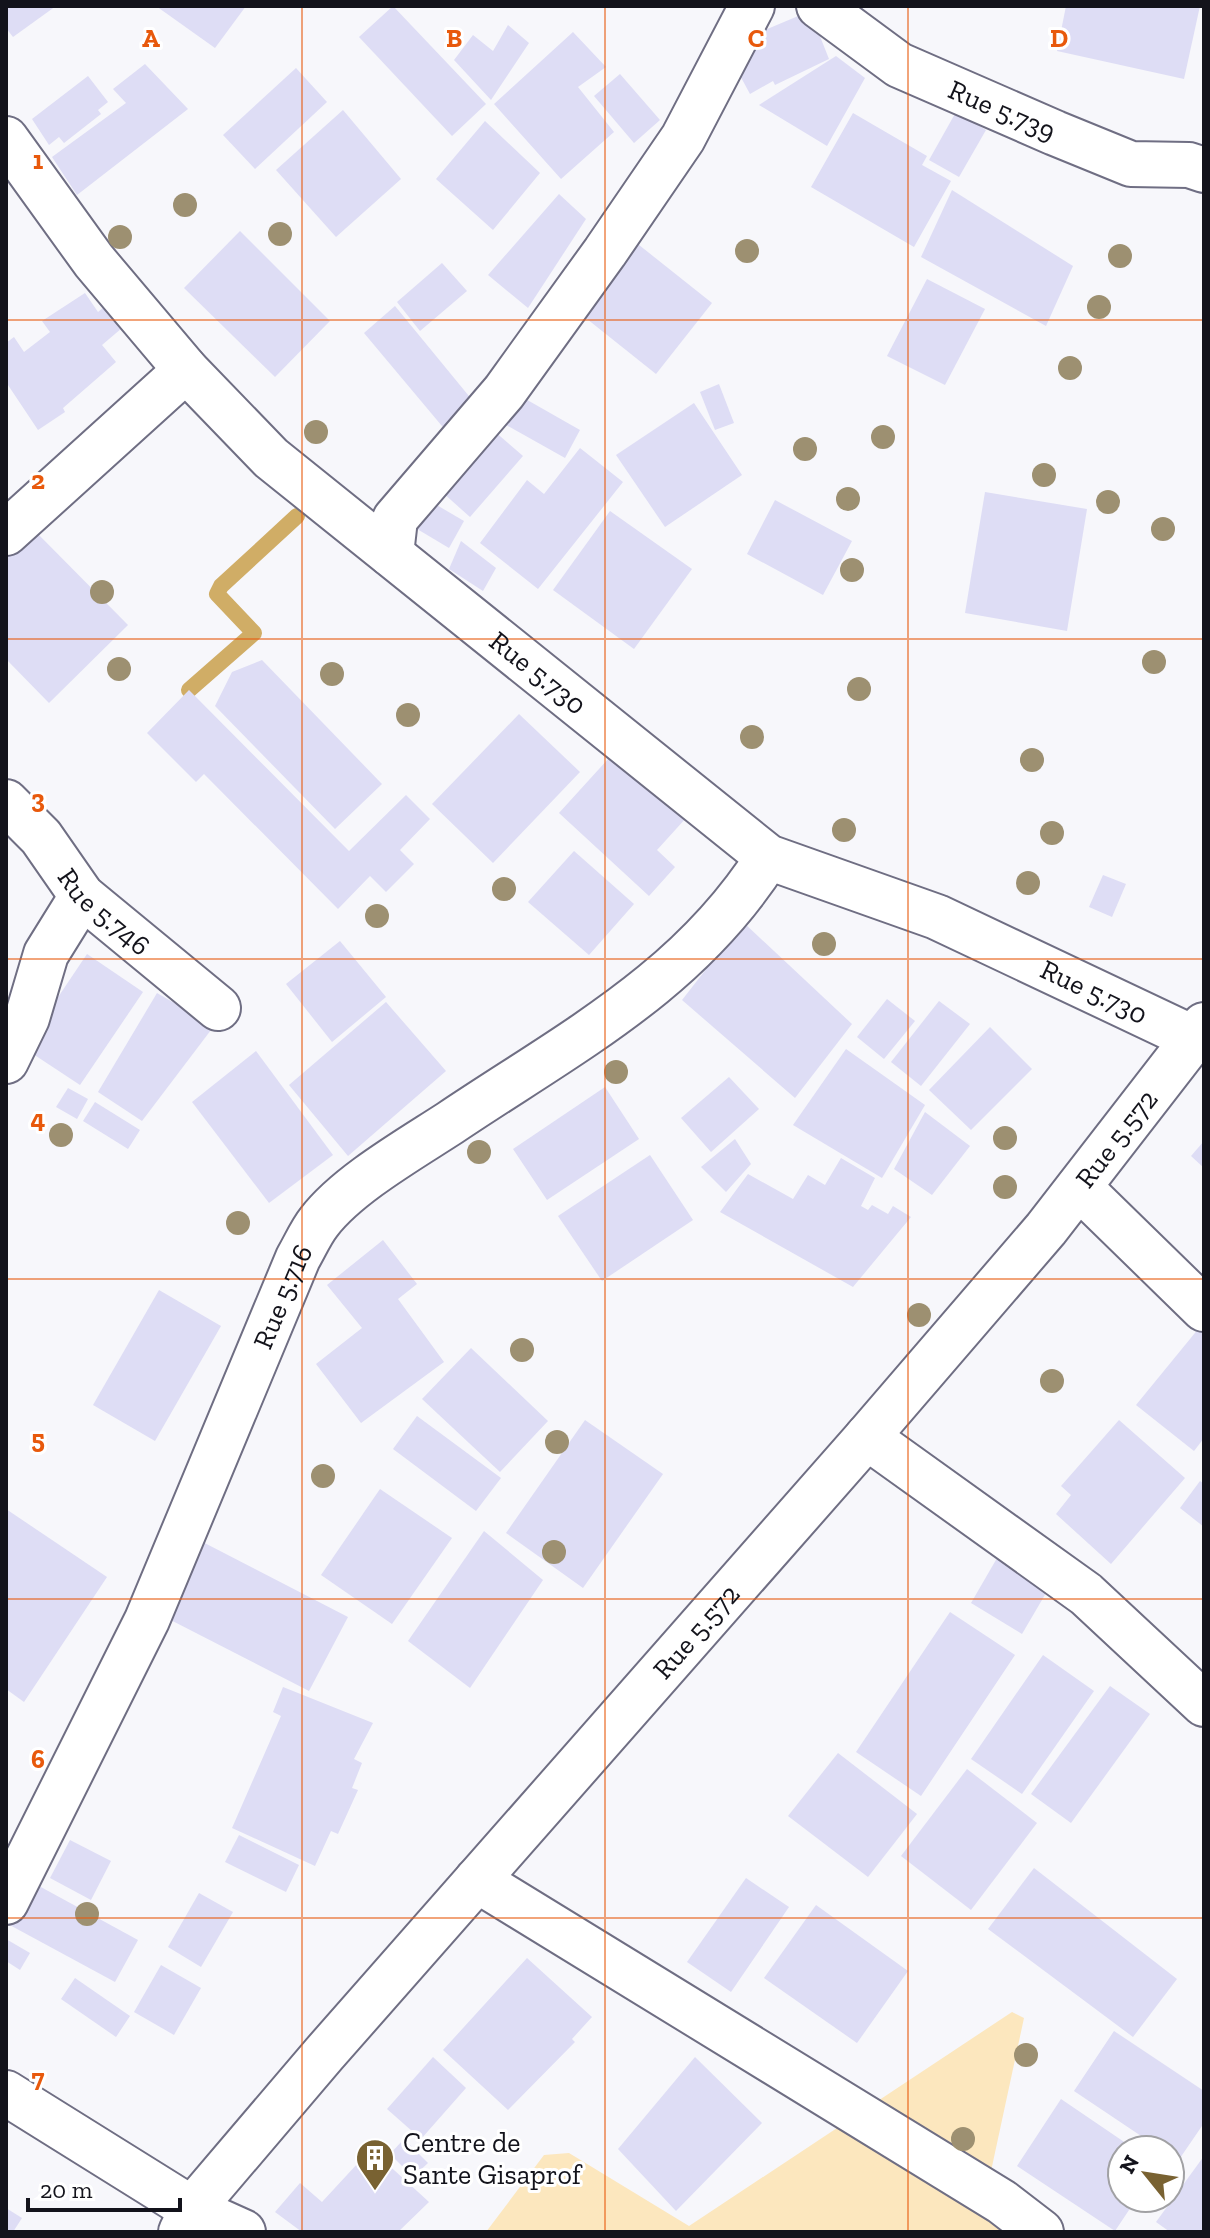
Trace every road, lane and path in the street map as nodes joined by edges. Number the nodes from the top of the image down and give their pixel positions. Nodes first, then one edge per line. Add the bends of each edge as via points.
1 (752, 6) edge
2 (819, 6) edge
3 (6, 139) edge
4 (1204, 170) edge
5 (186, 370) junction
6 (6, 533) edge
7 (391, 554) junction
8 (6, 802) edge
9 (768, 857) junction
10 (82, 896) junction
11 (218, 1008) dead end
12 (1199, 1032) edge
13 (6, 1061) edge
14 (1079, 1187) junction
15 (1204, 1309) edge
16 (867, 1437) junction
17 (1204, 1704) edge
18 (477, 1880) junction
19 (6, 1902) edge
20 (6, 2093) edge
21 (186, 2221) edge
22 (243, 2232) edge
23 (1041, 2232) edge

1 - 7 street via 683,138 605,252 504,392 395,519
2 - 4 street, Rue 5.739 via 899,65 1055,133 1131,164
3 - 5 street, Rue 5.730 via 94,261
5 - 6 street
5 - 7 street, Rue 5.730 via 271,458
7 - 9 street, Rue 5.730
8 - 10 street, Rue 5.746 via 41,837
9 - 12 street, Rue 5.730 via 937,917
9 - 19 street, Rue 5.716 via 711,935 653,985 606,1022 372,1175 320,1220 298,1258 147,1620
10 - 11 street, Rue 5.746
10 - 13 street via 46,954 27,1018
12 - 14 street, Rue 5.572
14 - 15 street
14 - 16 street, Rue 5.572
16 - 17 street via 1086,1594
16 - 18 street, Rue 5.572
18 - 21 street, Rue 5.572
18 - 23 street via 1002,2202
20 - 21 street
21 - 22 street

